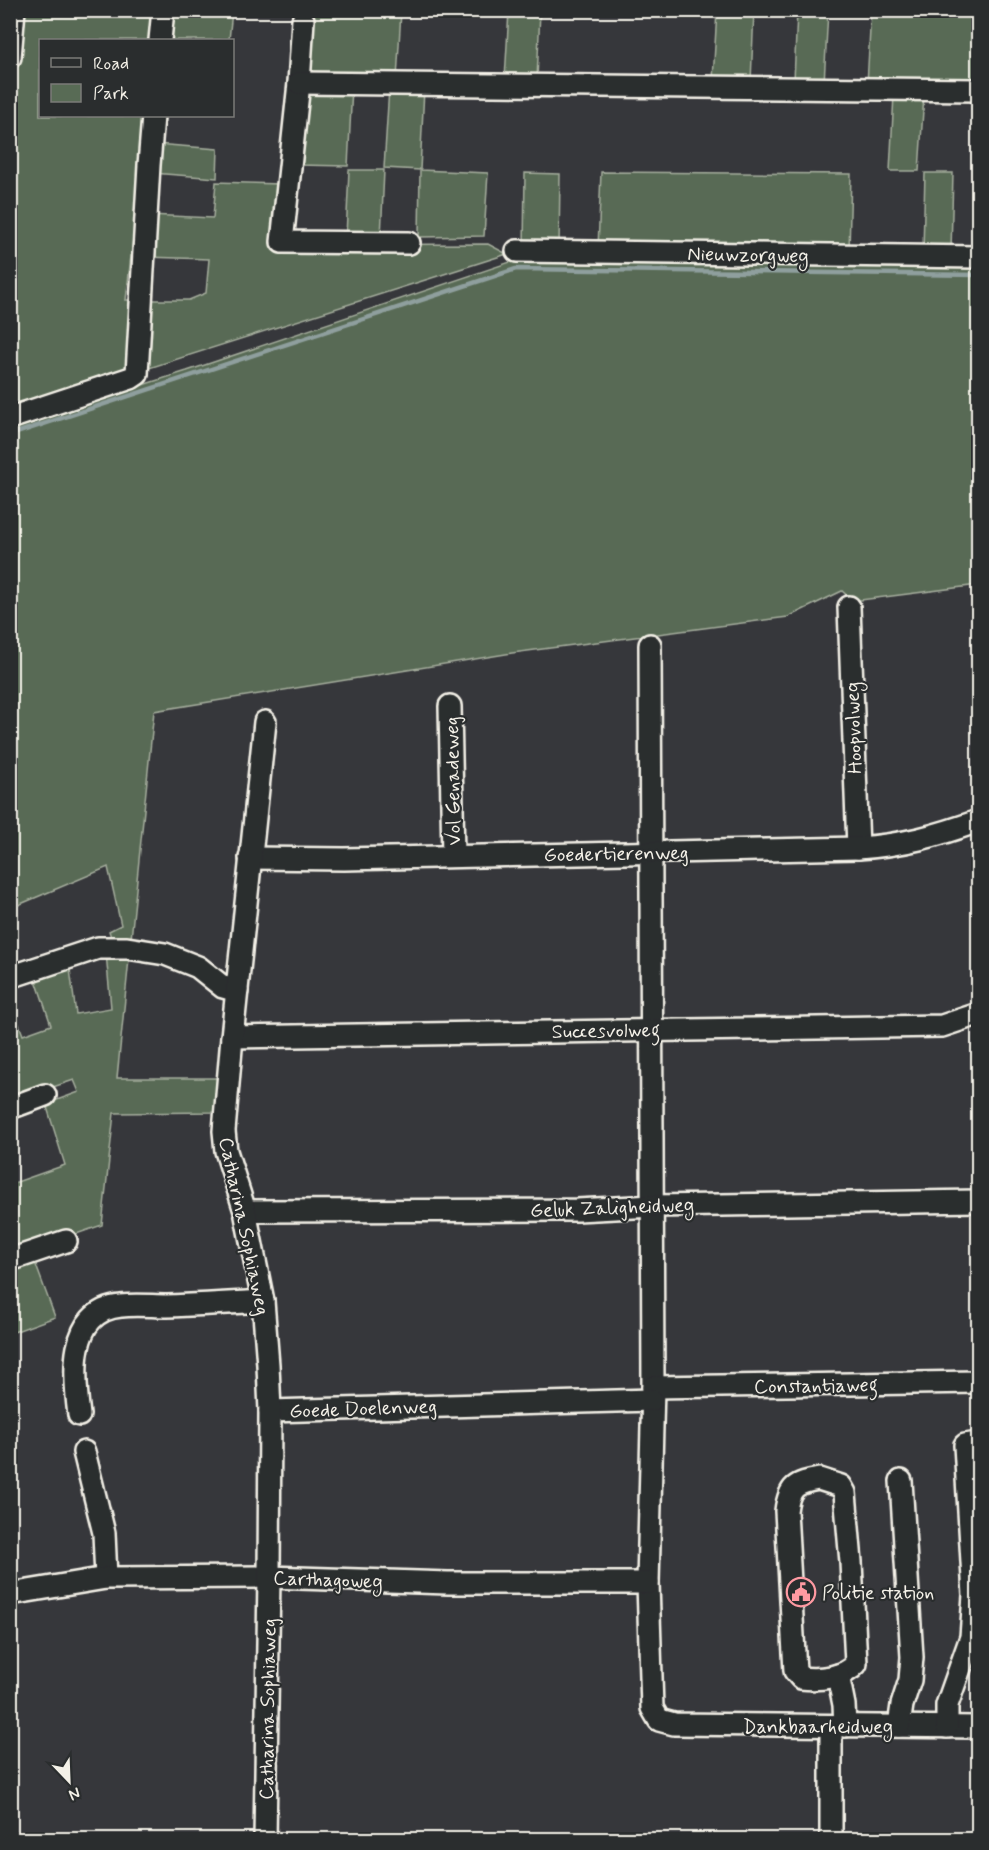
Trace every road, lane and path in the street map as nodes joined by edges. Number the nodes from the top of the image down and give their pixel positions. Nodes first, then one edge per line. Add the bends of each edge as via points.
1 (14, 10) edge
2 (163, 10) edge
3 (303, 20) dead end
4 (160, 39) edge
5 (10, 57) edge
6 (299, 83) junction
7 (978, 90) edge
8 (153, 117) edge
9 (409, 243) dead end
10 (517, 251) dead end
11 (978, 257) edge
12 (10, 418) edge
13 (849, 607) dead end
14 (650, 645) dead end
15 (450, 706) dead end
16 (265, 722) dead end
17 (978, 821) edge
18 (858, 848) junction
19 (651, 853) junction
20 (453, 856) junction
21 (250, 858) junction
22 (10, 977) edge
23 (237, 991) junction
24 (978, 1014) edge
25 (651, 1029) junction
26 (232, 1037) junction
27 (45, 1095) dead end
28 (10, 1108) edge
29 (978, 1202) edge
30 (653, 1206) junction
31 (245, 1211) junction
32 (66, 1241) dead end
33 (10, 1260) edge
34 (263, 1302) junction
35 (978, 1382) edge
36 (652, 1394) junction
37 (457, 1405) joint
38 (270, 1411) junction
39 (79, 1415) dead end
40 (978, 1443) edge
41 (84, 1452) dead end
42 (901, 1481) dead end
43 (269, 1577) junction
44 (106, 1578) junction
45 (648, 1583) junction
46 (10, 1594) edge
47 (838, 1675) junction
48 (899, 1726) junction
49 (838, 1727) junction
50 (947, 1727) junction
51 (978, 1727) edge
52 (265, 1839) edge
53 (831, 1839) edge

1 - 5 street
2 - 4 street
3 - 6 street
6 - 7 street
6 - 9 street via 282,242
8 - 12 street via 137,374
10 - 11 street, Nieuwzorgweg
13 - 18 street, Hoopvolweg
14 - 19 street
15 - 20 street, Vol Genadeweg
16 - 21 street, Catharina Sophiaweg
17 - 18 street, Goedertierenweg via 912,842
18 - 19 street, Goedertierenweg
19 - 20 street, Goedertierenweg
19 - 25 street
20 - 21 street, Goedertierenweg
21 - 23 street, Catharina Sophiaweg
22 - 23 street via 98,948 127,948 165,954
23 - 26 street, Catharina Sophiaweg
24 - 25 street, Succesvolweg via 942,1026
25 - 26 street, Succesvolweg
25 - 30 street
26 - 31 street, Catharina Sophiaweg via 226,1151
27 - 28 street
29 - 30 street, Geluk Zaligheidweg
30 - 31 street, Geluk Zaligheidweg via 577,1210
30 - 36 street
31 - 34 street, Catharina Sophiaweg
32 - 33 street
34 - 38 street, Catharina Sophiaweg
34 - 39 street via 119,1306 94,1316 76,1353 74,1380
35 - 36 street, Constantiaweg
36 - 37 street, Constantiaweg
36 - 45 street
37 - 38 street, Goede Doelenweg
38 - 43 street, Catharina Sophiaweg
40 - 50 street via 965,1445 974,1595 971,1637 947,1705
41 - 44 street via 104,1533
42 - 48 street via 912,1657
43 - 44 street, Carthagoweg
43 - 45 street, Carthagoweg via 448,1583
43 - 52 street, Catharina Sophiaweg
44 - 46 street, Carthagoweg
45 - 49 street, Dankbaarheidweg via 652,1708 658,1720 674,1724
47 - 47 street via 856,1664 845,1493 841,1486 819,1479 804,1481 788,1496 786,1511 795,1671 801,1678
47 - 49 street via 844,1705
48 - 49 street, Dankbaarheidweg
48 - 50 street, Dankbaarheidweg
49 - 53 street
50 - 51 street, Dankbaarheidweg

